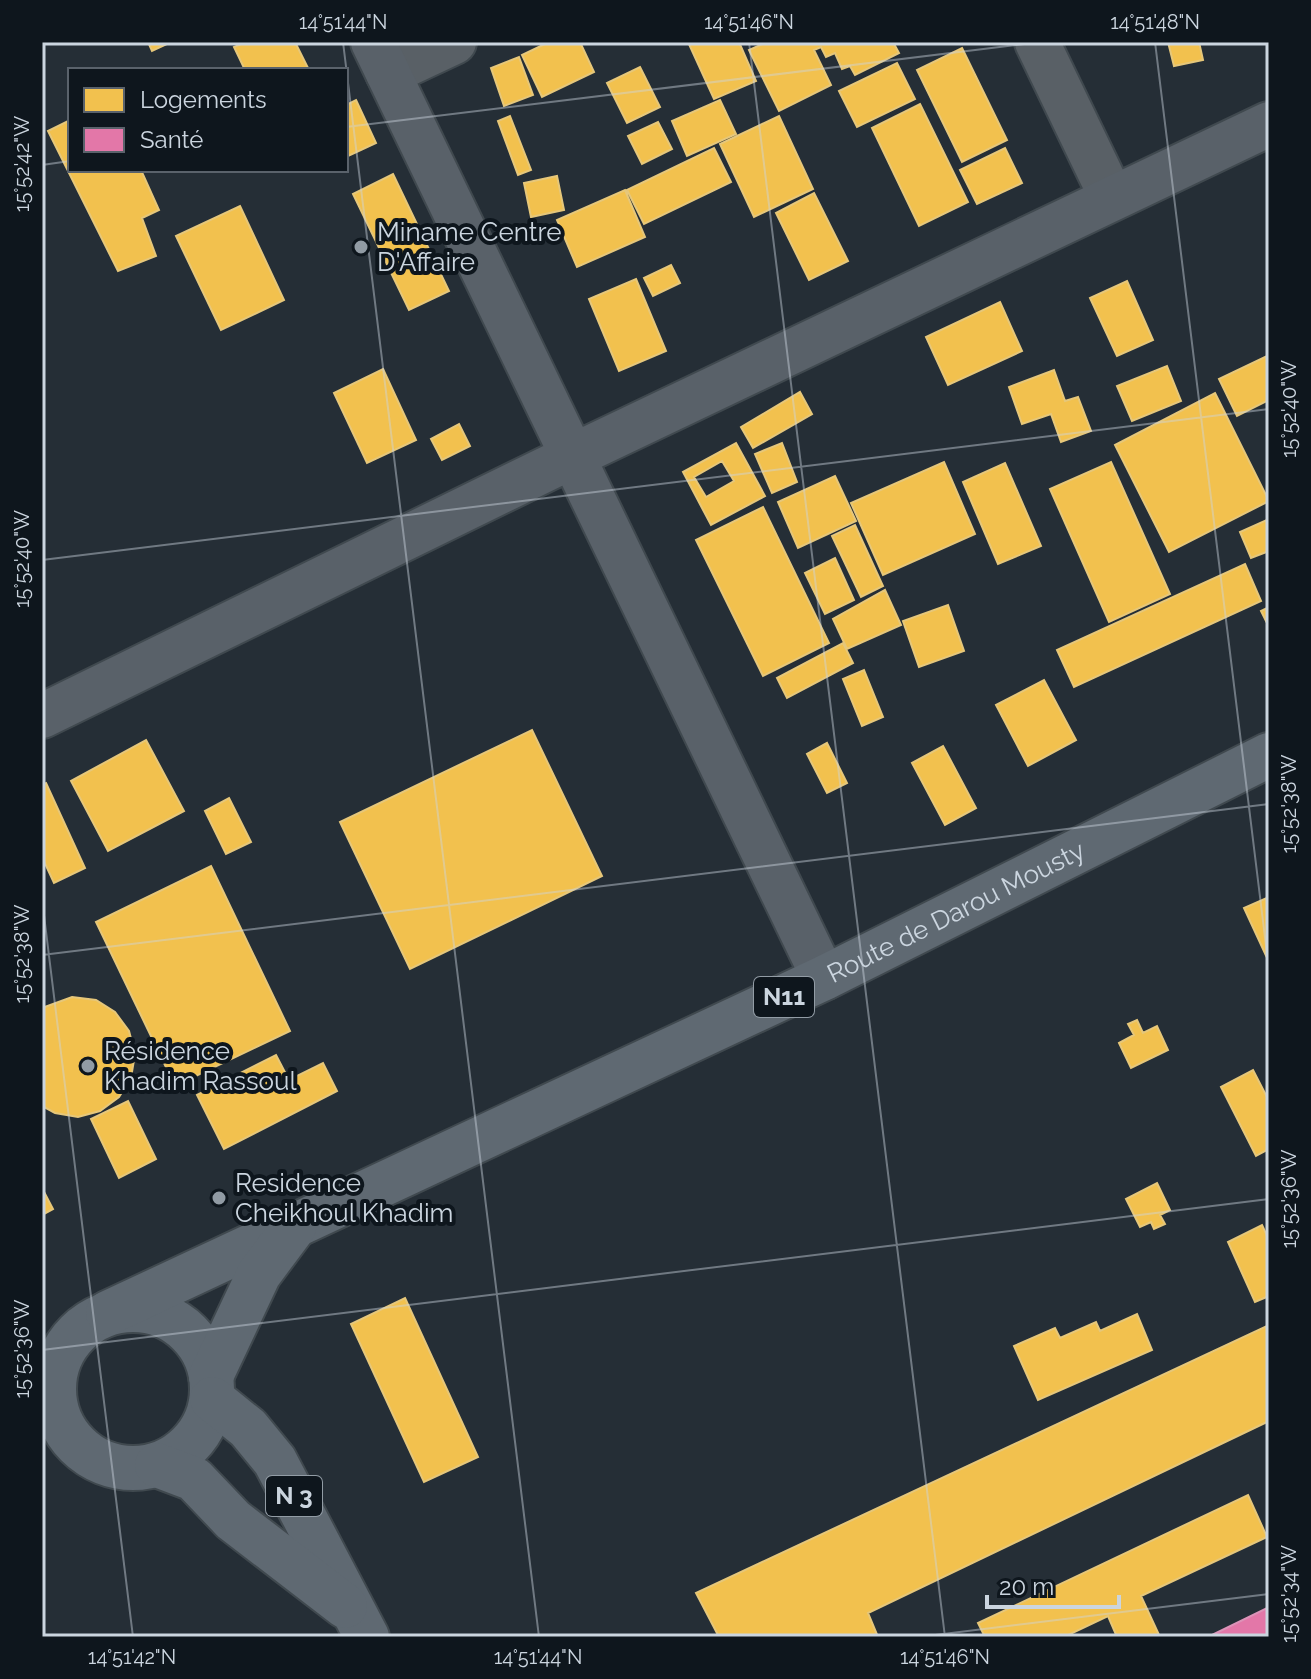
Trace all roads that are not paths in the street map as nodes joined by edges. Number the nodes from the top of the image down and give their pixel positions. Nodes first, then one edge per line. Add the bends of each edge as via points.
1 (454, 42) edge
2 (1037, 42) edge
3 (381, 57) edge
4 (1269, 124) edge
5 (1112, 198) junction
6 (573, 456) junction
7 (44, 710) edge
8 (1269, 755) edge
9 (824, 978) junction
10 (294, 1227) junction
11 (108, 1313) junction
12 (51, 1359) edge
13 (212, 1387) junction
14 (52, 1418) edge
15 (157, 1465) junction
16 (359, 1624) edge

1 - 3 street
2 - 5 street
3 - 6 street
4 - 5 street
5 - 6 street
6 - 7 street
6 - 9 street
8 - 9 main road, Route de Darou Mousty / N11
9 - 10 main road, Route de Darou Mousty / N11
10 - 11 main road, Route de Darou Mousty
10 - 13 main road via 259,1274
11 - 12 main road via 88,1322
11 - 13 main road via 153,1312 174,1320 204,1354
12 - 14 main road
13 - 15 main road via 194,1440
13 - 16 main road, N 3 via 275,1461
14 - 15 main road via 91,1457 135,1469
15 - 16 main road, N 3 via 194,1479 233,1520

